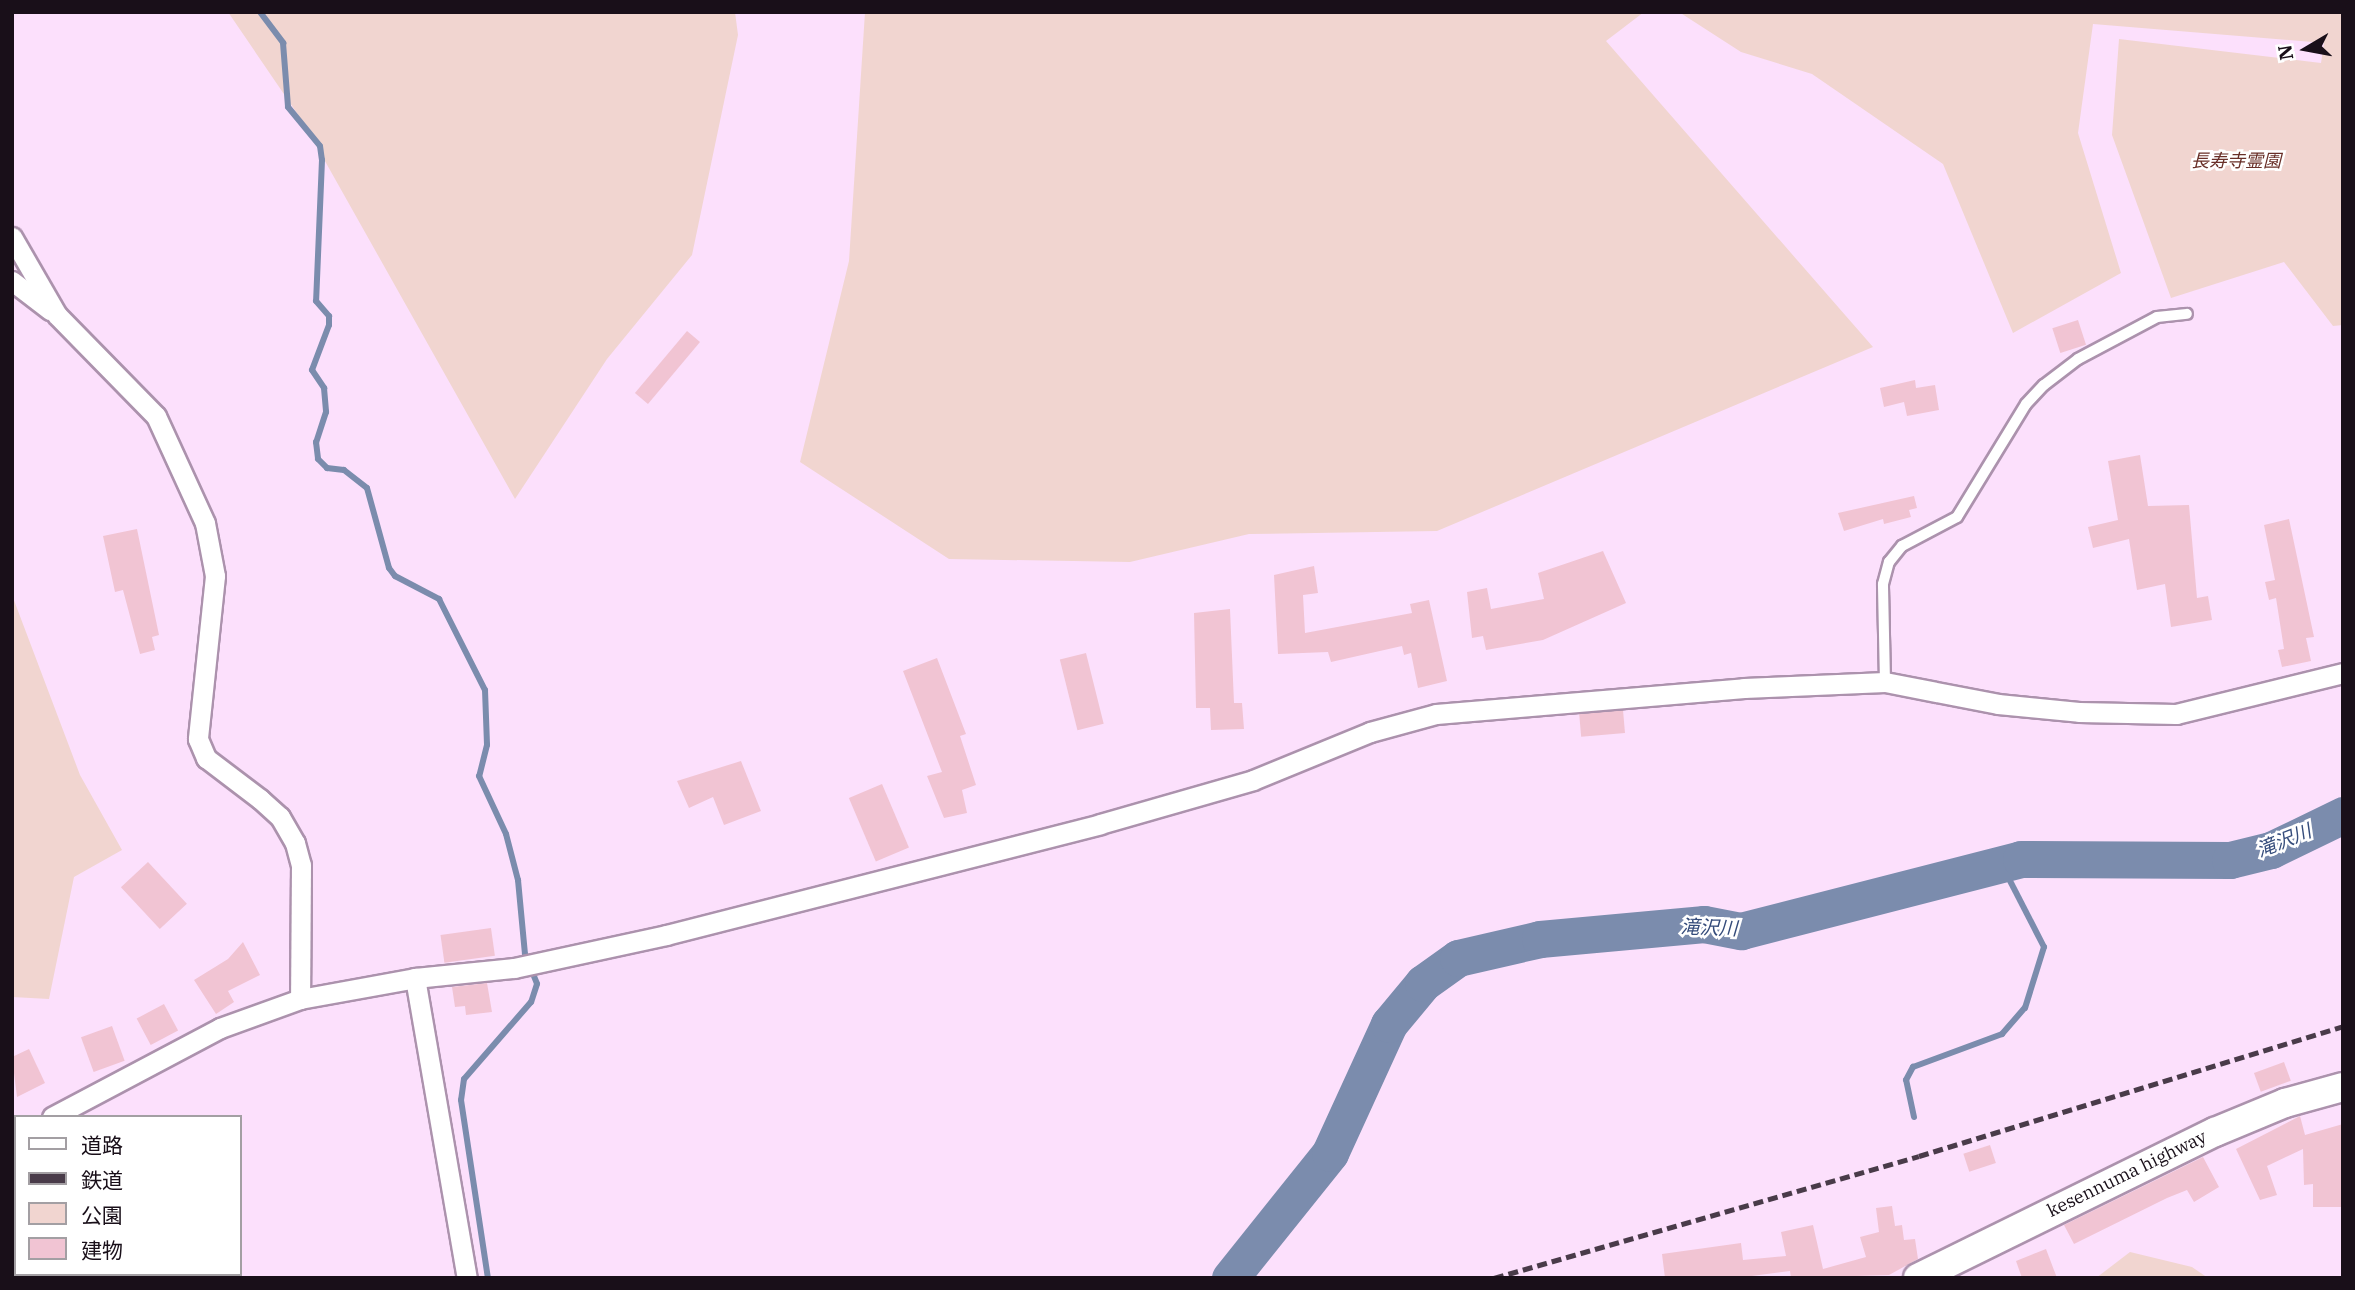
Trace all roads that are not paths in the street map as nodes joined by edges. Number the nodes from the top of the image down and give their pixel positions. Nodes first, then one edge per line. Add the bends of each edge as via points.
1 (12, 237) edge
2 (12, 281) edge
3 (2187, 314) dead end
4 (57, 315) junction
5 (2343, 673) edge
6 (1885, 682) junction
7 (415, 978) junction
8 (300, 999) junction
9 (2343, 1087) edge
10 (56, 1115) edge
11 (467, 1278) edge
12 (1918, 1278) edge

1 - 4 street
2 - 4 street
3 - 6 lane via 2157,317 2078,359 2044,385 2026,404 1957,517 1902,546 1889,562 1883,584
4 - 8 street via 156,416 205,523 215,576 198,739 206,758 280,817 295,843 301,878
5 - 6 street via 2176,714 1998,704
6 - 7 street via 1744,688 1436,713 1370,732 1253,780 1100,824 666,935 514,968
7 - 8 street
7 - 11 street
8 - 10 street via 220,1028
9 - 12 street, kesennuma highway via 2251,1116

